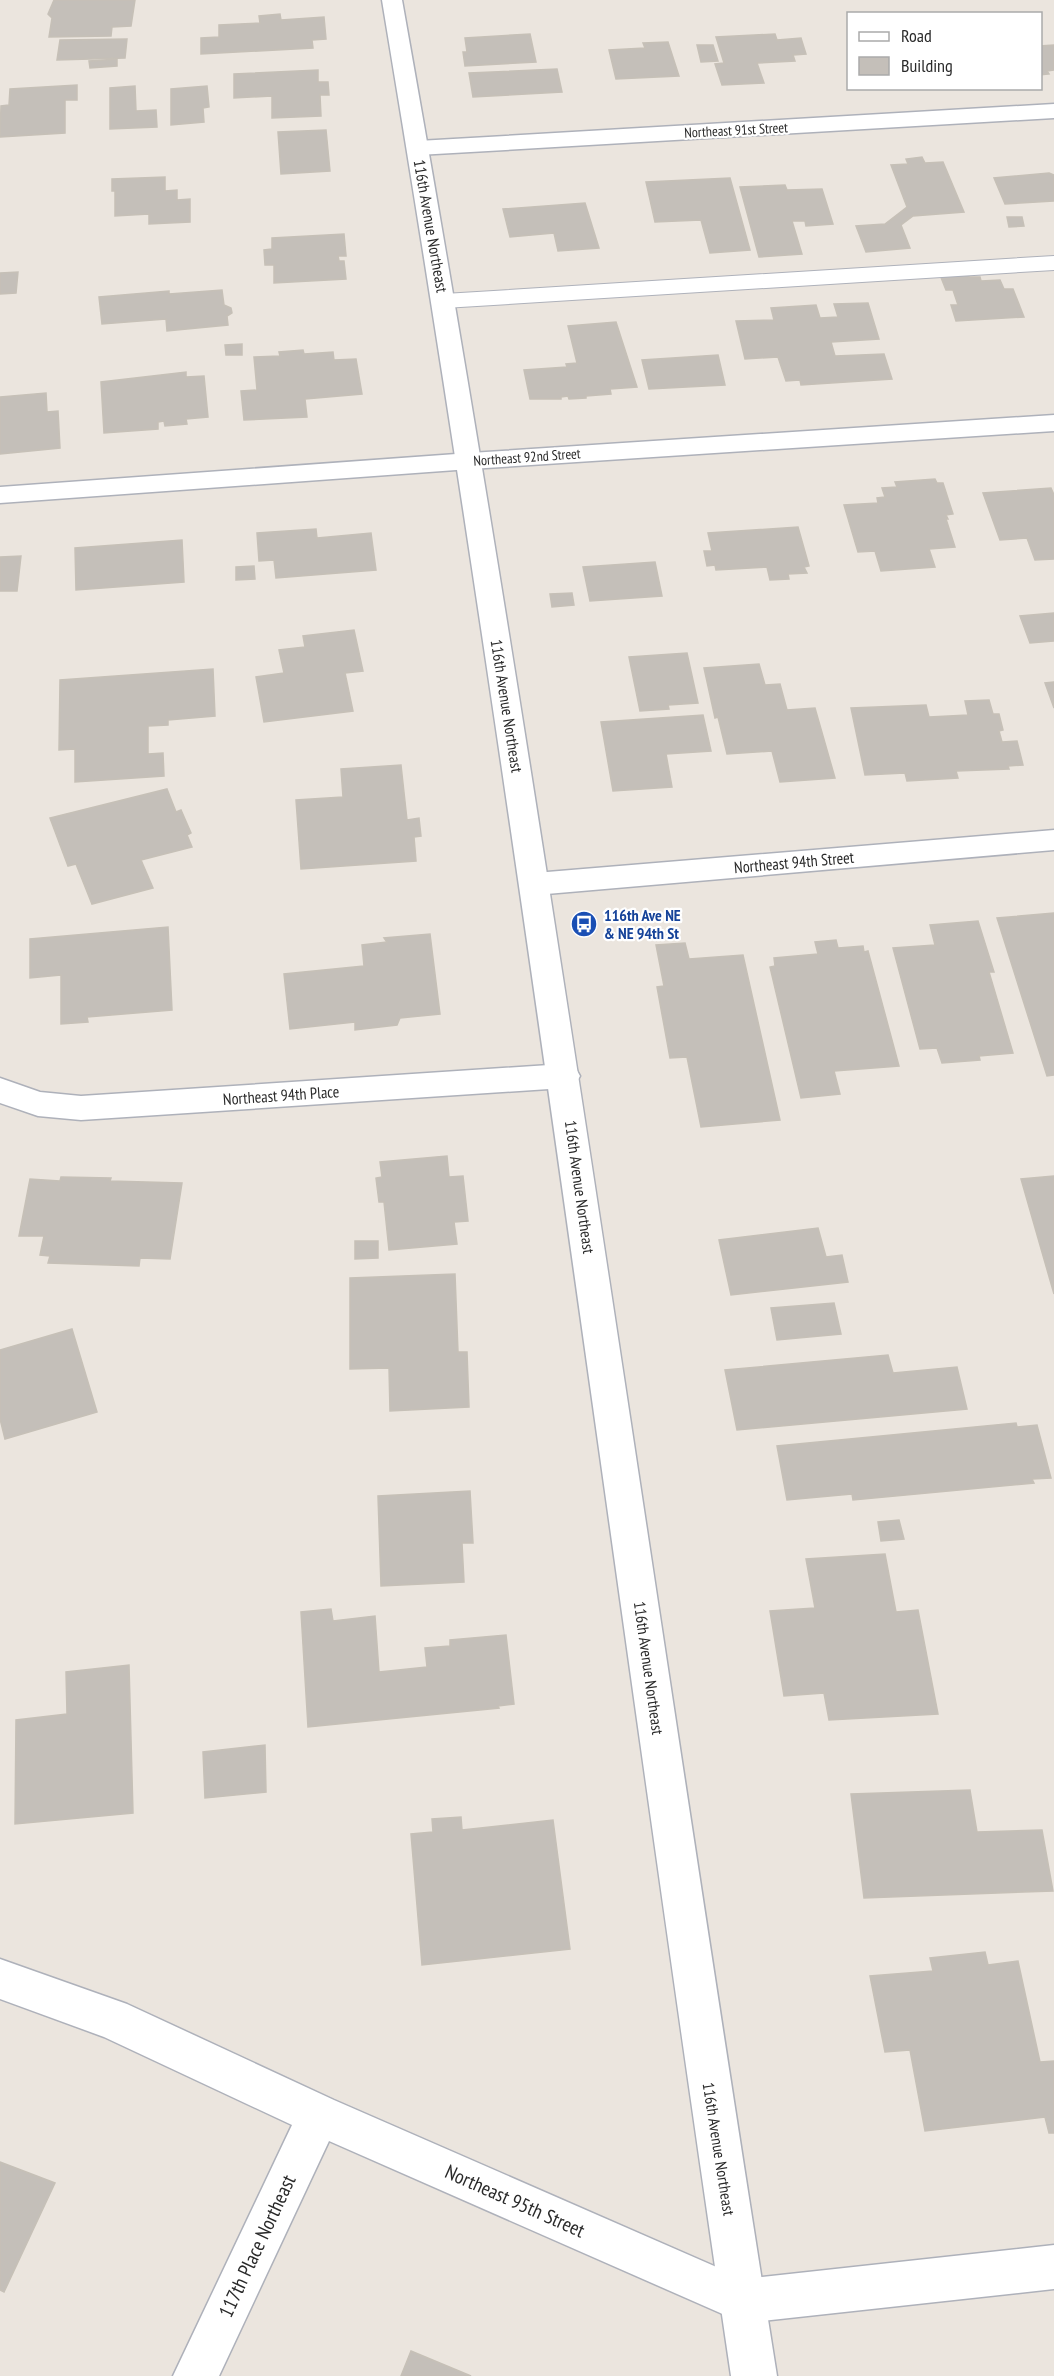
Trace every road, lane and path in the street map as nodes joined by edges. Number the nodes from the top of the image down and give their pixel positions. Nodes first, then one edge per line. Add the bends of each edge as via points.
1 (392, 0) edge
2 (1054, 111) edge
3 (418, 148) junction
4 (1054, 263) edge
5 (444, 301) junction
6 (1054, 423) edge
7 (470, 461) junction
8 (0, 495) edge
9 (1054, 840) edge
10 (534, 884) junction
11 (564, 1076) junction
12 (0, 1090) edge
13 (0, 1979) edge
14 (319, 2115) junction
15 (1054, 2267) edge
16 (743, 2301) junction
17 (196, 2376) edge
18 (754, 2376) edge

1 - 3 street, 116th Avenue Northeast
2 - 3 street, Northeast 91st Street
3 - 5 street, 116th Avenue Northeast
4 - 5 lane
5 - 7 street, 116th Avenue Northeast
6 - 7 street, Northeast 92nd Street
7 - 8 street, Northeast 92nd Street
7 - 10 street, 116th Avenue Northeast
9 - 10 street, Northeast 94th Street
10 - 11 street, 116th Avenue Northeast
11 - 12 street, Northeast 94th Place via 81,1108 38,1104
11 - 16 street, 116th Avenue Northeast
13 - 14 street, Northeast 95th Street via 112,2019
14 - 16 street, Northeast 95th Street
14 - 17 street, 117th Place Northeast
15 - 16 street, Northeast 95th Street
16 - 18 street, 116th Avenue Northeast

